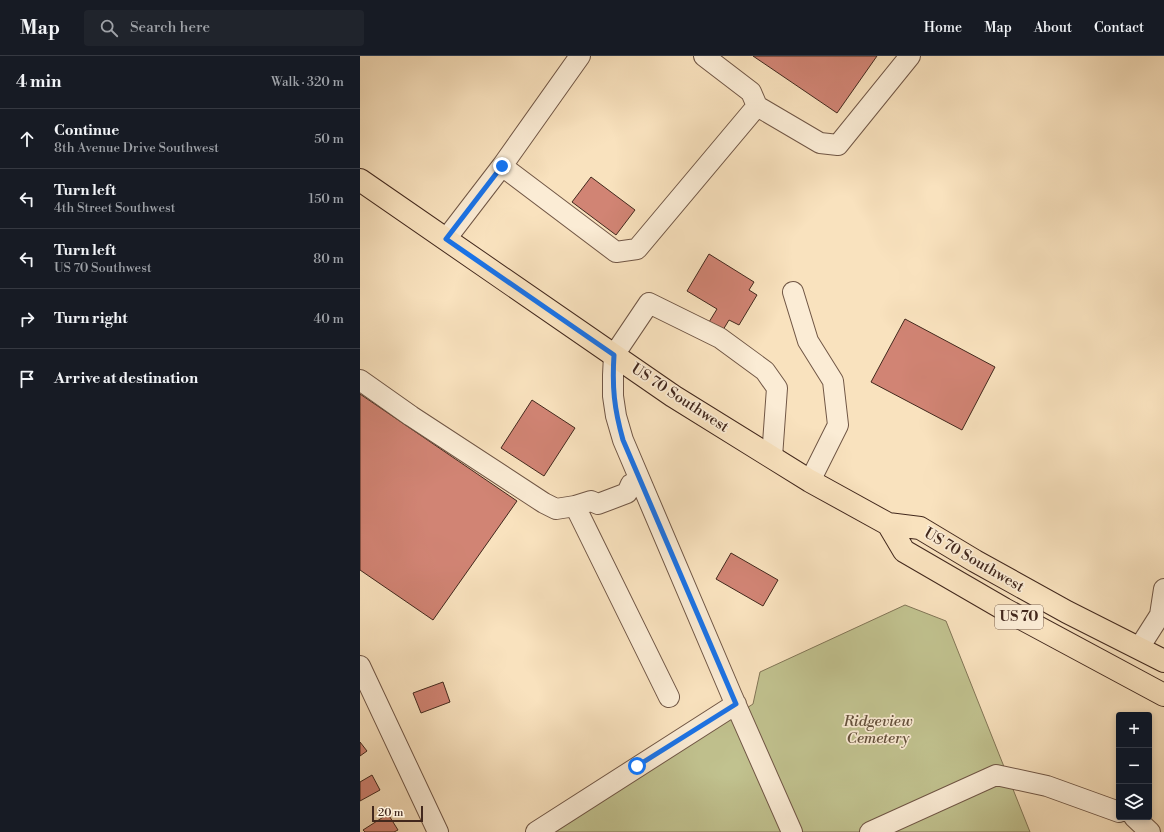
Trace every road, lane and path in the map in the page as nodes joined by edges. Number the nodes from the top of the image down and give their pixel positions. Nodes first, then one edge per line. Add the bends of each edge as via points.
1 (580, 56) edge
2 (704, 56) edge
3 (910, 56) edge
4 (757, 106) junction
5 (502, 166) junction
6 (360, 180) edge
7 (446, 239) junction
8 (793, 292) dead end
9 (614, 355) junction
10 (360, 380) edge
11 (772, 457) junction
12 (810, 481) junction
13 (636, 482) junction
14 (583, 504) junction
15 (888, 524) junction
16 (1164, 590) edge
17 (1139, 648) junction
18 (1164, 661) edge
19 (360, 666) edge
20 (1155, 690) edge
21 (669, 697) dead end
22 (736, 704) junction
23 (1164, 708) edge
24 (1116, 811) edge
25 (1137, 820) edge
26 (438, 832) edge
27 (538, 832) edge
28 (792, 832) edge
29 (870, 832) edge
30 (1150, 832) edge

1 - 5 street
2 - 4 street via 751,92
3 - 4 street via 838,145 820,143
4 - 5 street via 637,249 616,252
5 - 7 street
6 - 7 main road, US 70 Southwest / US 70
7 - 9 main road, US 70 Southwest / US 70
8 - 12 street via 808,341 833,381 838,425
9 - 11 main road, US 70 Southwest / US 70 via 673,396
9 - 11 street via 649,303 720,338 765,371 777,388
9 - 13 street via 613,396 616,416
10 - 14 street via 544,503 556,509
11 - 12 main road, US 70 Southwest / US 70
12 - 15 main road, US 70 Southwest / US 70
13 - 14 street via 623,480 594,492
13 - 22 street
14 - 21 street
15 - 17 main road, US 70 Southwest / US 70 via 920,528 1067,612
15 - 20 main road, US 70 Southwest / US 70 via 904,551 1004,609
16 - 17 street via 1160,615
17 - 18 main road, US 70 Southwest / US 70
19 - 26 street
20 - 23 main road
22 - 27 street
22 - 28 street
24 - 29 street via 1047,786 996,775
25 - 30 street

